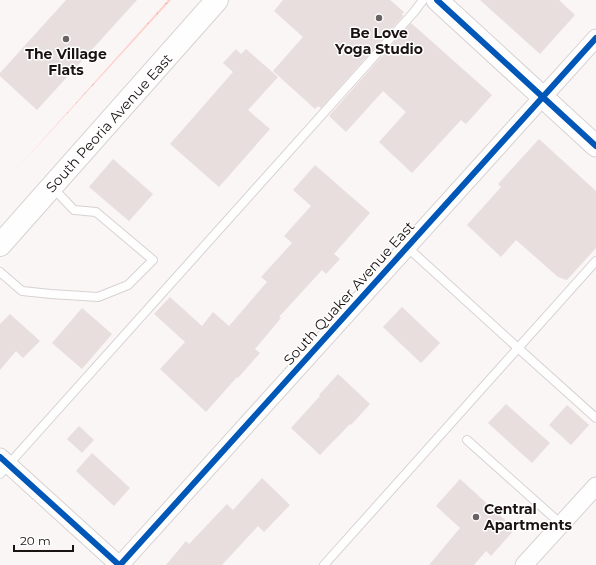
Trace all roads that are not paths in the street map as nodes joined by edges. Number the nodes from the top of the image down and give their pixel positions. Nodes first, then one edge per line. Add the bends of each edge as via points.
1 (217, 0) edge
2 (423, 0) edge
3 (437, 0) edge
4 (596, 38) edge
5 (543, 97) junction
6 (596, 146) edge
7 (51, 187) junction
8 (0, 245) edge
9 (407, 247) junction
10 (596, 261) edge
11 (0, 272) edge
12 (518, 348) junction
13 (596, 418) edge
14 (467, 440) dead end
15 (3, 465) edge
16 (596, 486) edge
17 (561, 524) junction
18 (119, 565) edge
19 (324, 565) edge
20 (524, 565) edge

1 - 7 main road, South Peoria Avenue East
2 - 15 lane
3 - 5 street
4 - 5 street, South Quaker Avenue East
5 - 6 street
5 - 9 street, South Quaker Avenue East
7 - 8 main road, South Peoria Avenue East
7 - 11 lane via 74,210 96,212 153,260 128,285 98,297 22,291
9 - 12 lane
9 - 18 street, South Quaker Avenue East
10 - 12 lane
12 - 13 lane
12 - 19 lane
14 - 17 lane
15 - 18 street
16 - 17 street
17 - 20 street

